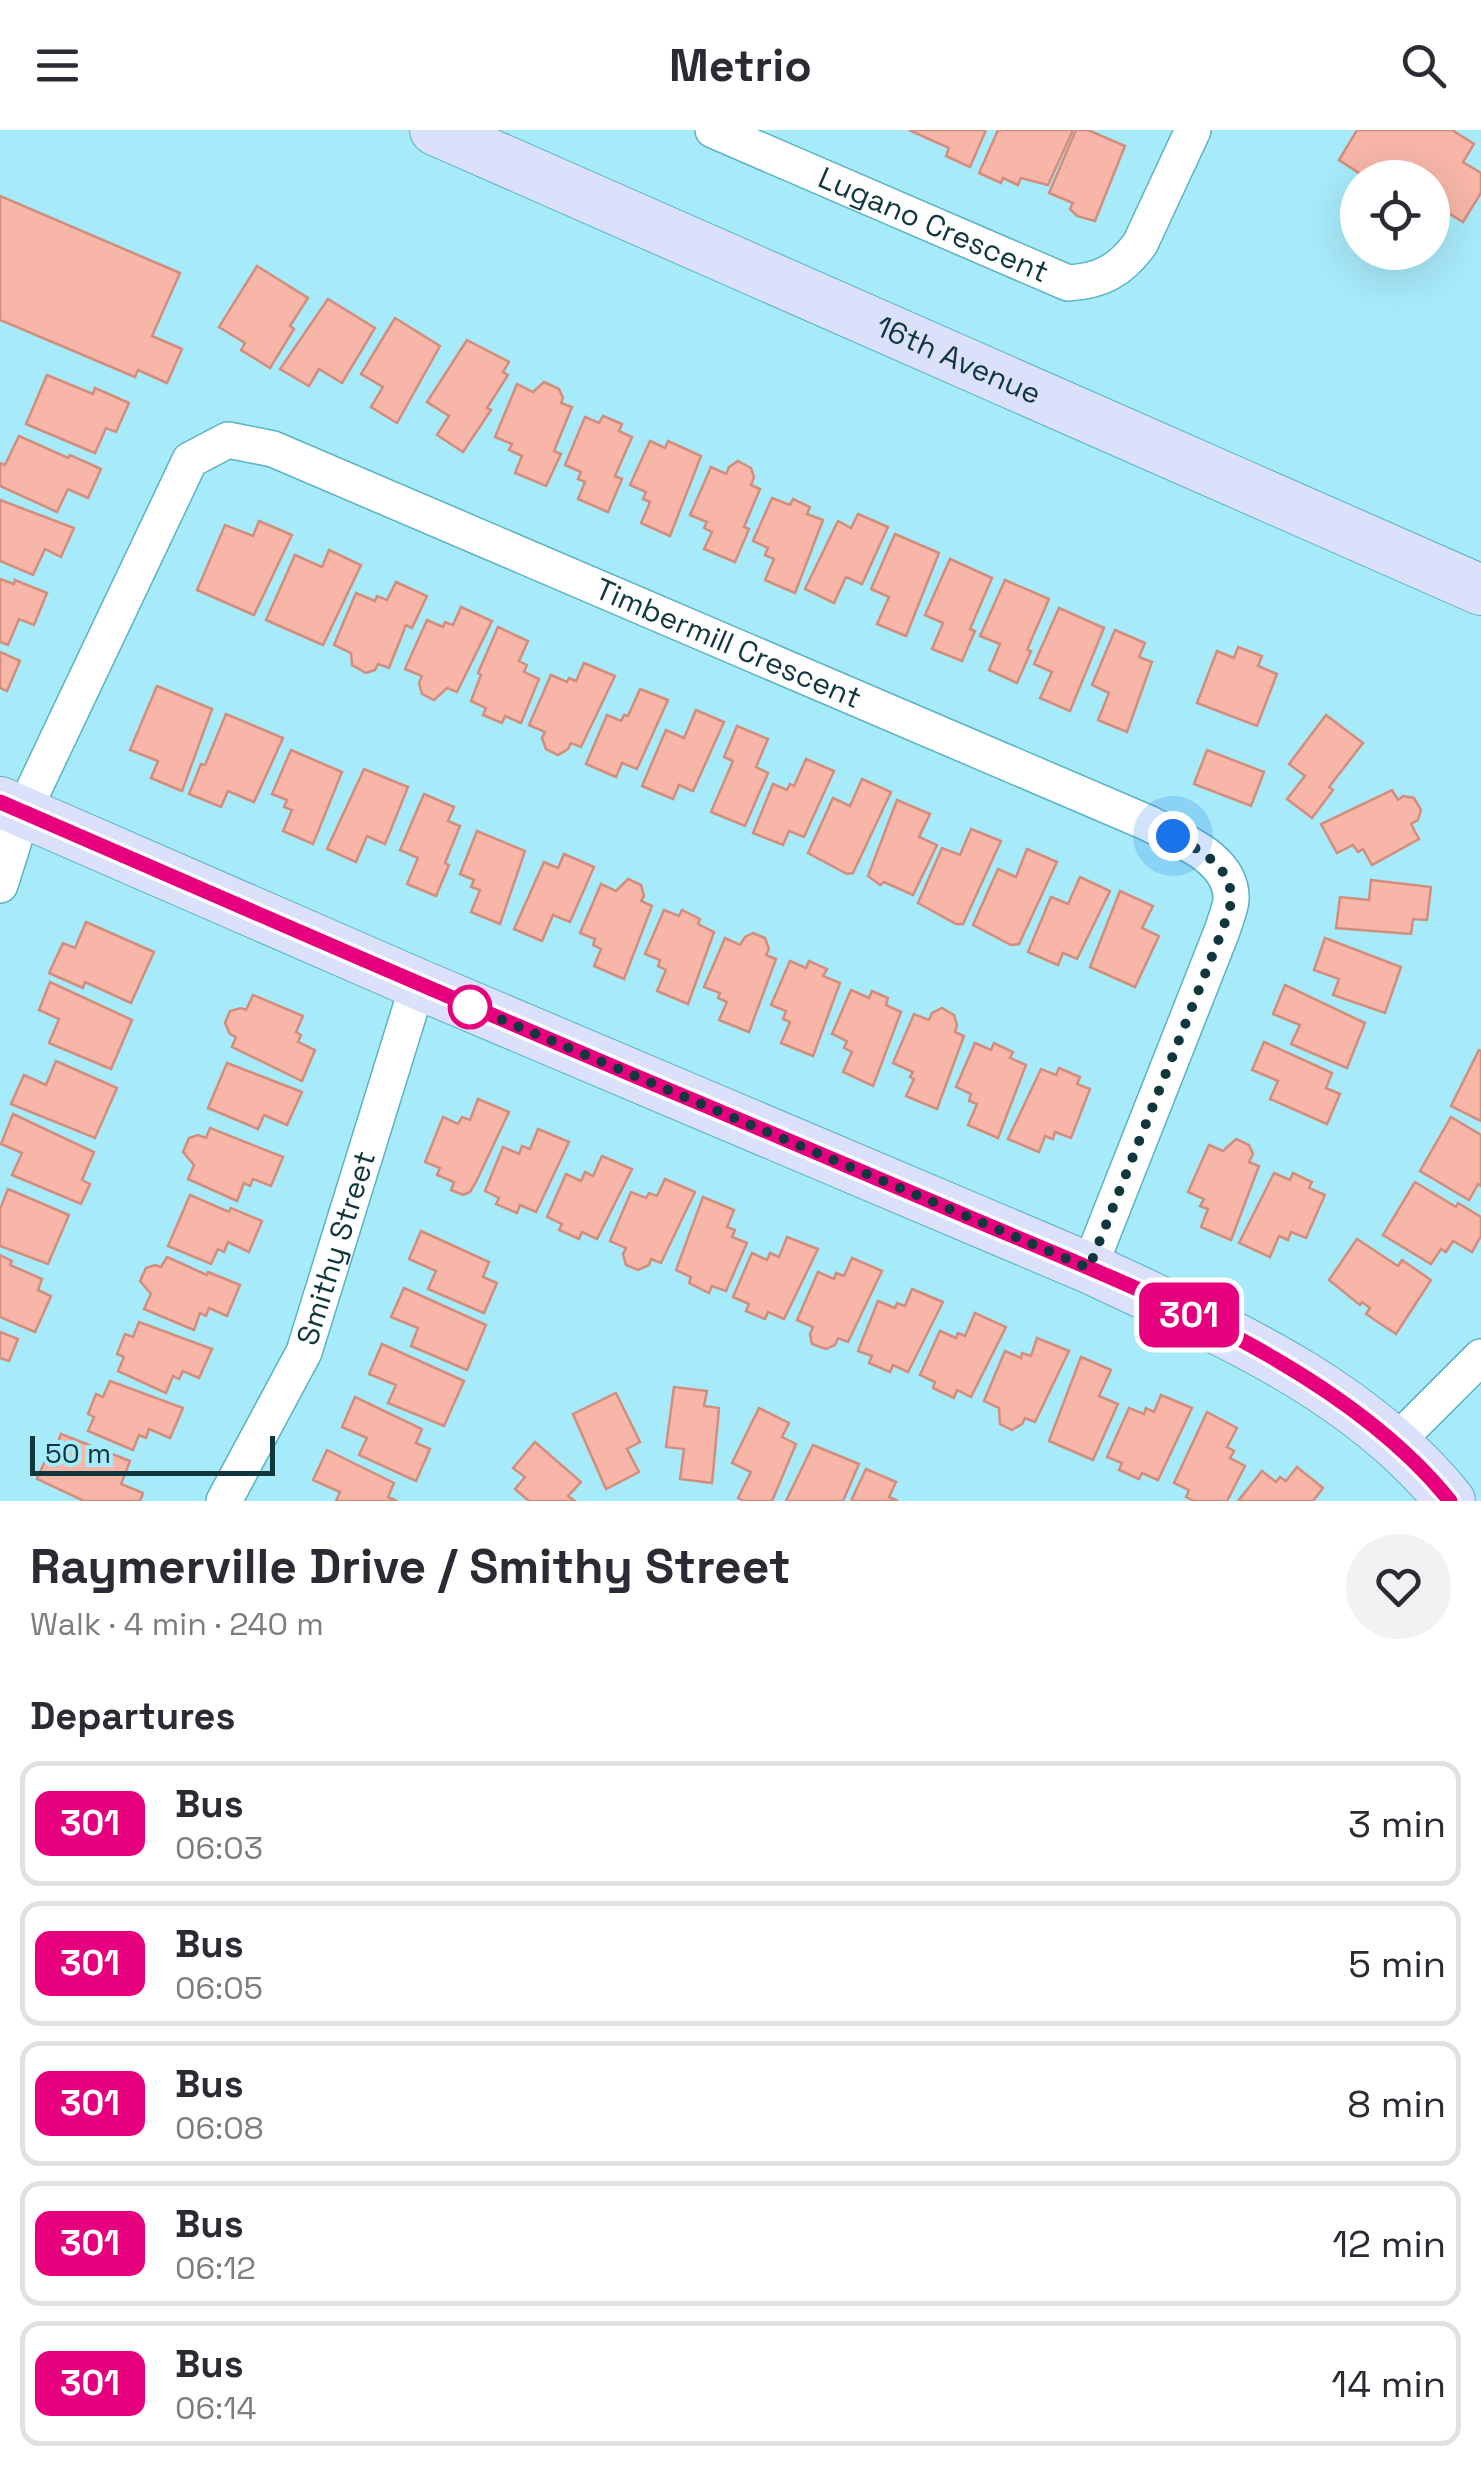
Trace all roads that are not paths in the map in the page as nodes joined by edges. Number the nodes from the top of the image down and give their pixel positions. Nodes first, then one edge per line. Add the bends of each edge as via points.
1 (435, 130) edge
2 (713, 130) edge
3 (1193, 130) edge
4 (1481, 590) edge
5 (12, 807) edge
6 (0, 884) edge
7 (418, 984) junction
8 (1089, 1268) junction
9 (1481, 1357) edge
10 (1394, 1444) junction
11 (224, 1501) edge
12 (1450, 1501) edge

1 - 4 street, 16th Avenue
2 - 3 street, Lugano Crescent via 1068,283 1094,281 1130,257
5 - 6 street
5 - 7 street
5 - 8 street, Timbermill Crescent via 190,460 228,440 292,456 1148,823 1198,848 1226,875 1231,899 1222,931
7 - 8 street
7 - 11 street, Smithy Street via 304,1352
8 - 10 street via 1260,1350 1325,1388
9 - 10 street
10 - 12 street

